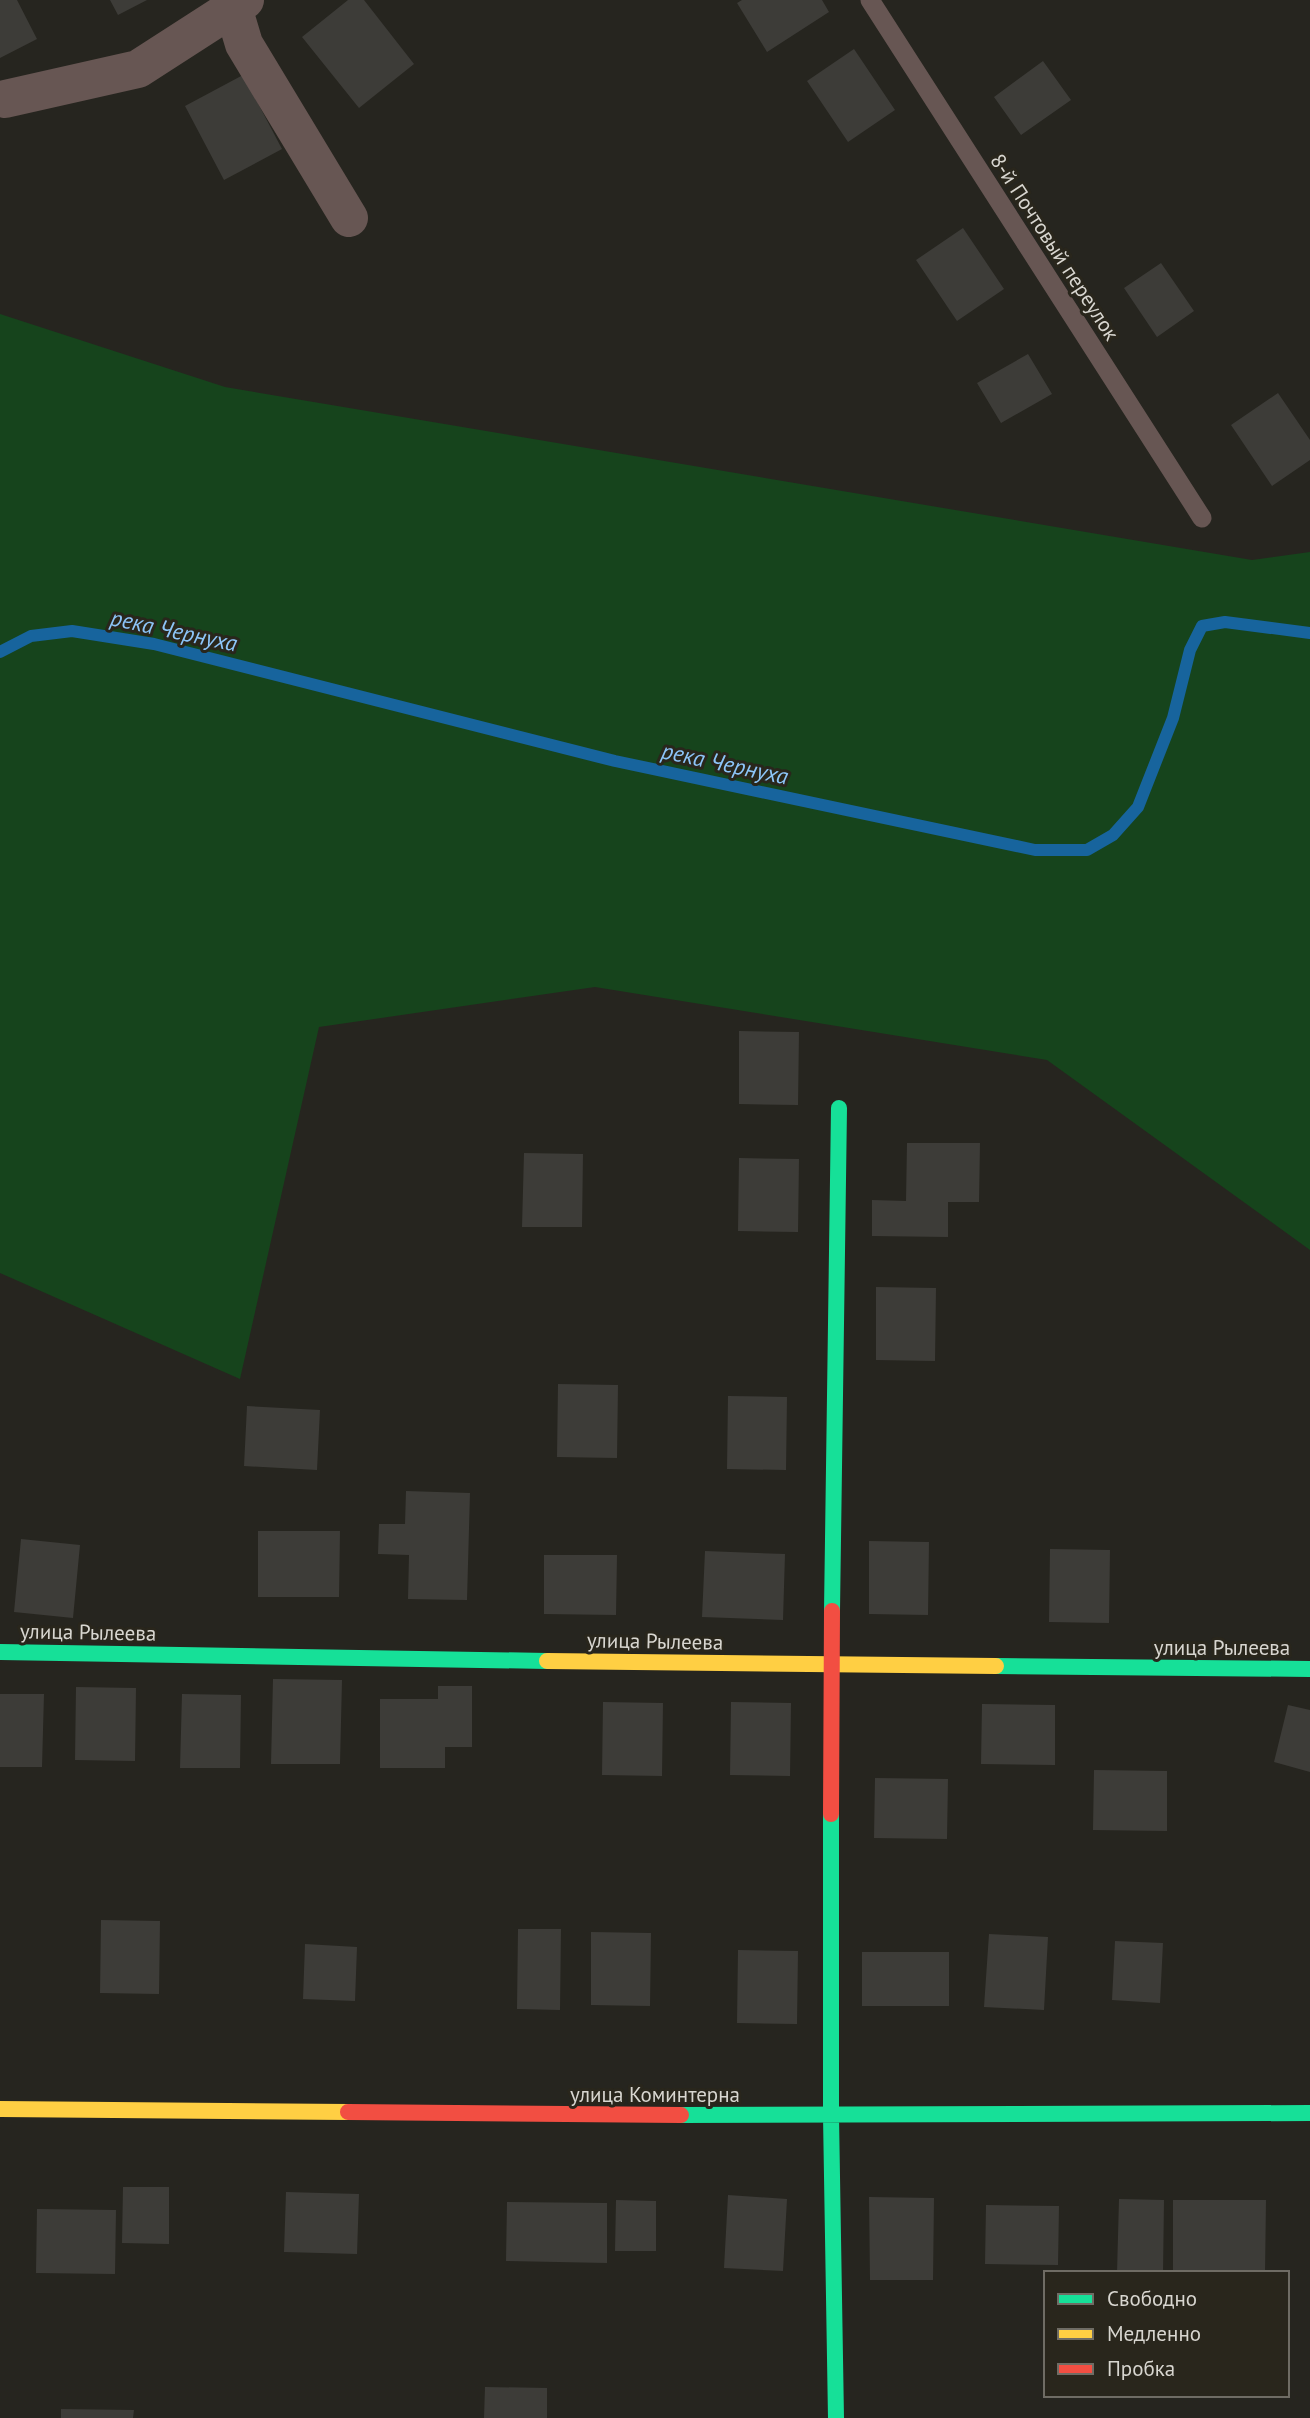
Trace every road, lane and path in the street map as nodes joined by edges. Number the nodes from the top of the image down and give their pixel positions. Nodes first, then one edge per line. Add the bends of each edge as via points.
1 (870, 0) edge
2 (236, 2) edge
3 (5, 99) dead end
4 (349, 218) dead end
5 (1202, 517) dead end
6 (839, 1108) dead end
7 (0, 1652) edge
8 (831, 1665) junction
9 (1310, 1669) edge
10 (0, 2109) edge
11 (1310, 2113) edge
12 (831, 2116) junction
13 (836, 2418) edge

1 - 5 lane, 8-й Почтовый переулок
2 - 3 street via 138,69
2 - 4 street via 244,44
6 - 8 street
7 - 8 street, улица Рылеева
8 - 9 street, улица Рылеева
8 - 12 street
10 - 12 street, улица Коминтерна
11 - 12 street, улица Коминтерна
12 - 13 street

